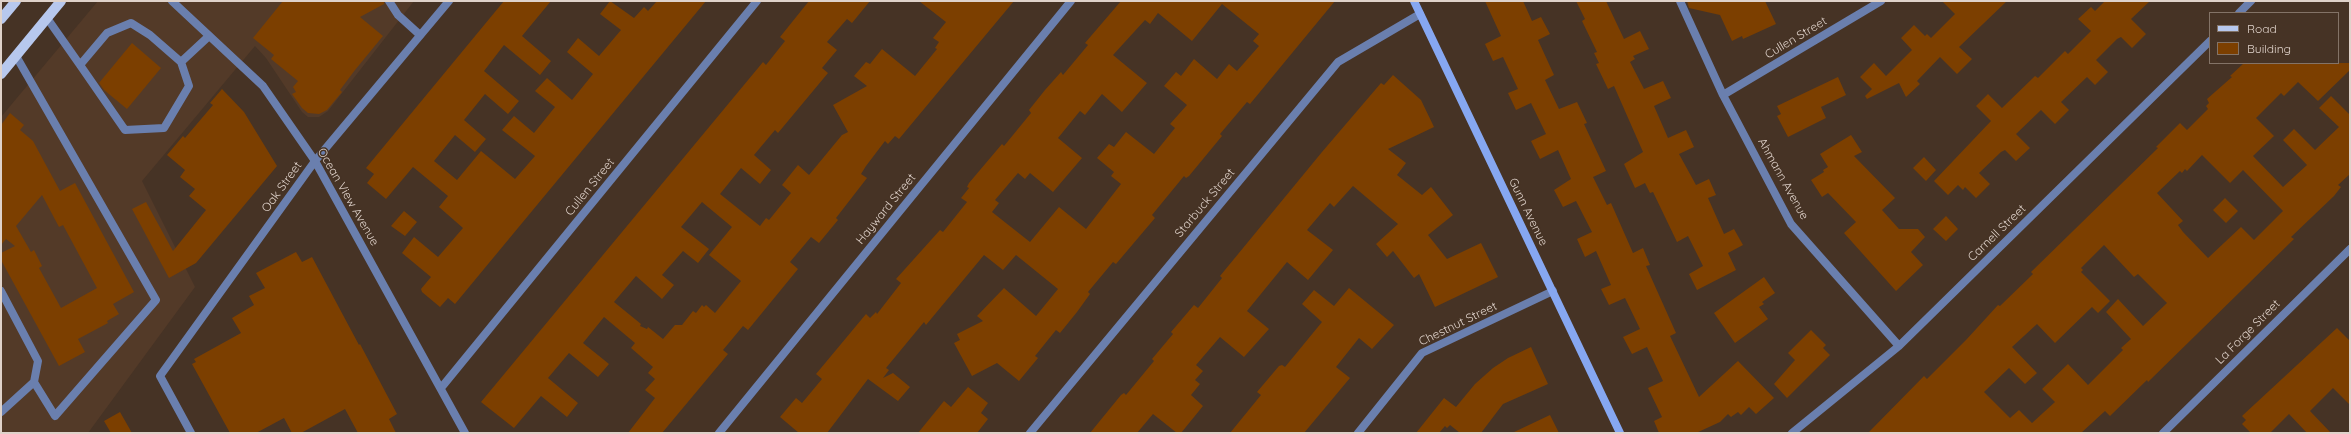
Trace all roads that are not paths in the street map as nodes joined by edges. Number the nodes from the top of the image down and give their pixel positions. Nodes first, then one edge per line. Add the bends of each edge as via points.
1 (16, 1) edge
2 (61, 1) edge
3 (173, 1) edge
4 (389, 1) edge
5 (449, 1) edge
6 (757, 1) edge
7 (1071, 1) edge
8 (1414, 1) edge
9 (1680, 1) edge
10 (1881, 1) edge
11 (2251, 1) edge
12 (2240, 12) edge
13 (3, 13) edge
14 (1420, 14) junction
15 (47, 18) junction
16 (420, 35) junction
17 (209, 36) junction
18 (2209, 42) edge
19 (16, 56) junction
20 (181, 62) junction
21 (80, 65) junction
22 (1, 74) edge
23 (1723, 95) junction
24 (315, 161) junction
25 (2350, 249) edge
26 (1, 290) edge
27 (1553, 291) junction
28 (1899, 346) junction
29 (34, 382) junction
30 (441, 388) junction
31 (1, 412) edge
32 (191, 433) edge
33 (465, 433) edge
34 (719, 433) edge
35 (1030, 433) edge
36 (1358, 433) edge
37 (1620, 433) edge
38 (1792, 433) edge
39 (2163, 433) edge

1 - 13 main road
2 - 15 main road
3 - 17 street, Ocean View Avenue
4 - 16 street via 398,15
5 - 16 street, Oak Street
6 - 30 street, Cullen Street
7 - 34 street, Hayward Street
8 - 14 street, Gunn Avenue
9 - 23 street, Ahmann Avenue
10 - 23 street, Cullen Street
11 - 12 street
14 - 27 street, Gunn Avenue
14 - 35 street, Starbuck Street via 1338,62
15 - 19 main road
15 - 21 street
16 - 24 street, Oak Street
17 - 20 street
17 - 24 street, Ocean View Avenue via 263,86
18 - 28 street, Carnell Street
19 - 22 main road
19 - 29 street via 156,300 55,416
20 - 21 street via 150,35 131,23 107,33
20 - 21 street via 189,86 164,128 125,130
23 - 28 street, Ahmann Avenue via 1791,224
24 - 30 street, Ocean View Avenue
24 - 32 street, Oak Street via 160,376
25 - 39 street, La Forge Street
26 - 29 street via 38,361
27 - 36 street, Chestnut Street via 1422,353
27 - 37 street, Gunn Avenue
28 - 38 street, Carnell Street
29 - 31 street
30 - 33 street, Ocean View Avenue

